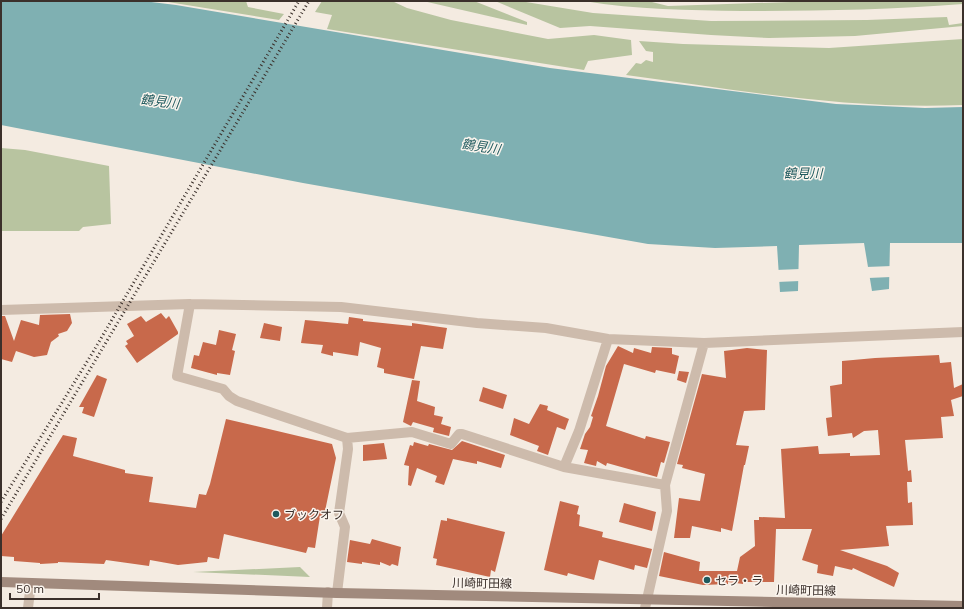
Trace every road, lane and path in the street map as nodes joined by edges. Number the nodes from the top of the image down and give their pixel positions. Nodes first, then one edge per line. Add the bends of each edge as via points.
1 (190, 304) junction
2 (1, 310) edge
3 (963, 332) edge
4 (608, 339) junction
5 (704, 343) junction
6 (347, 438) junction
7 (564, 467) junction
8 (665, 485) junction
9 (1, 582) edge
10 (31, 583) junction
11 (333, 593) junction
12 (646, 604) edge
13 (963, 606) edge
14 (28, 608) edge
15 (327, 608) edge

1 - 2 street
1 - 4 street via 340,307 477,323 546,328
1 - 6 street via 177,376 223,389 237,401
3 - 5 street
4 - 5 street
4 - 7 street via 579,431
5 - 8 street
6 - 7 street via 412,432 451,444 459,434 462,434
6 - 11 street via 348,449 339,513 345,527
7 - 8 street
8 - 12 street via 667,511
9 - 10 main road, 川崎町田線
10 - 11 main road, 川崎町田線
10 - 14 street
11 - 12 main road, 川崎町田線
11 - 15 street
12 - 13 main road, 川崎町田線

